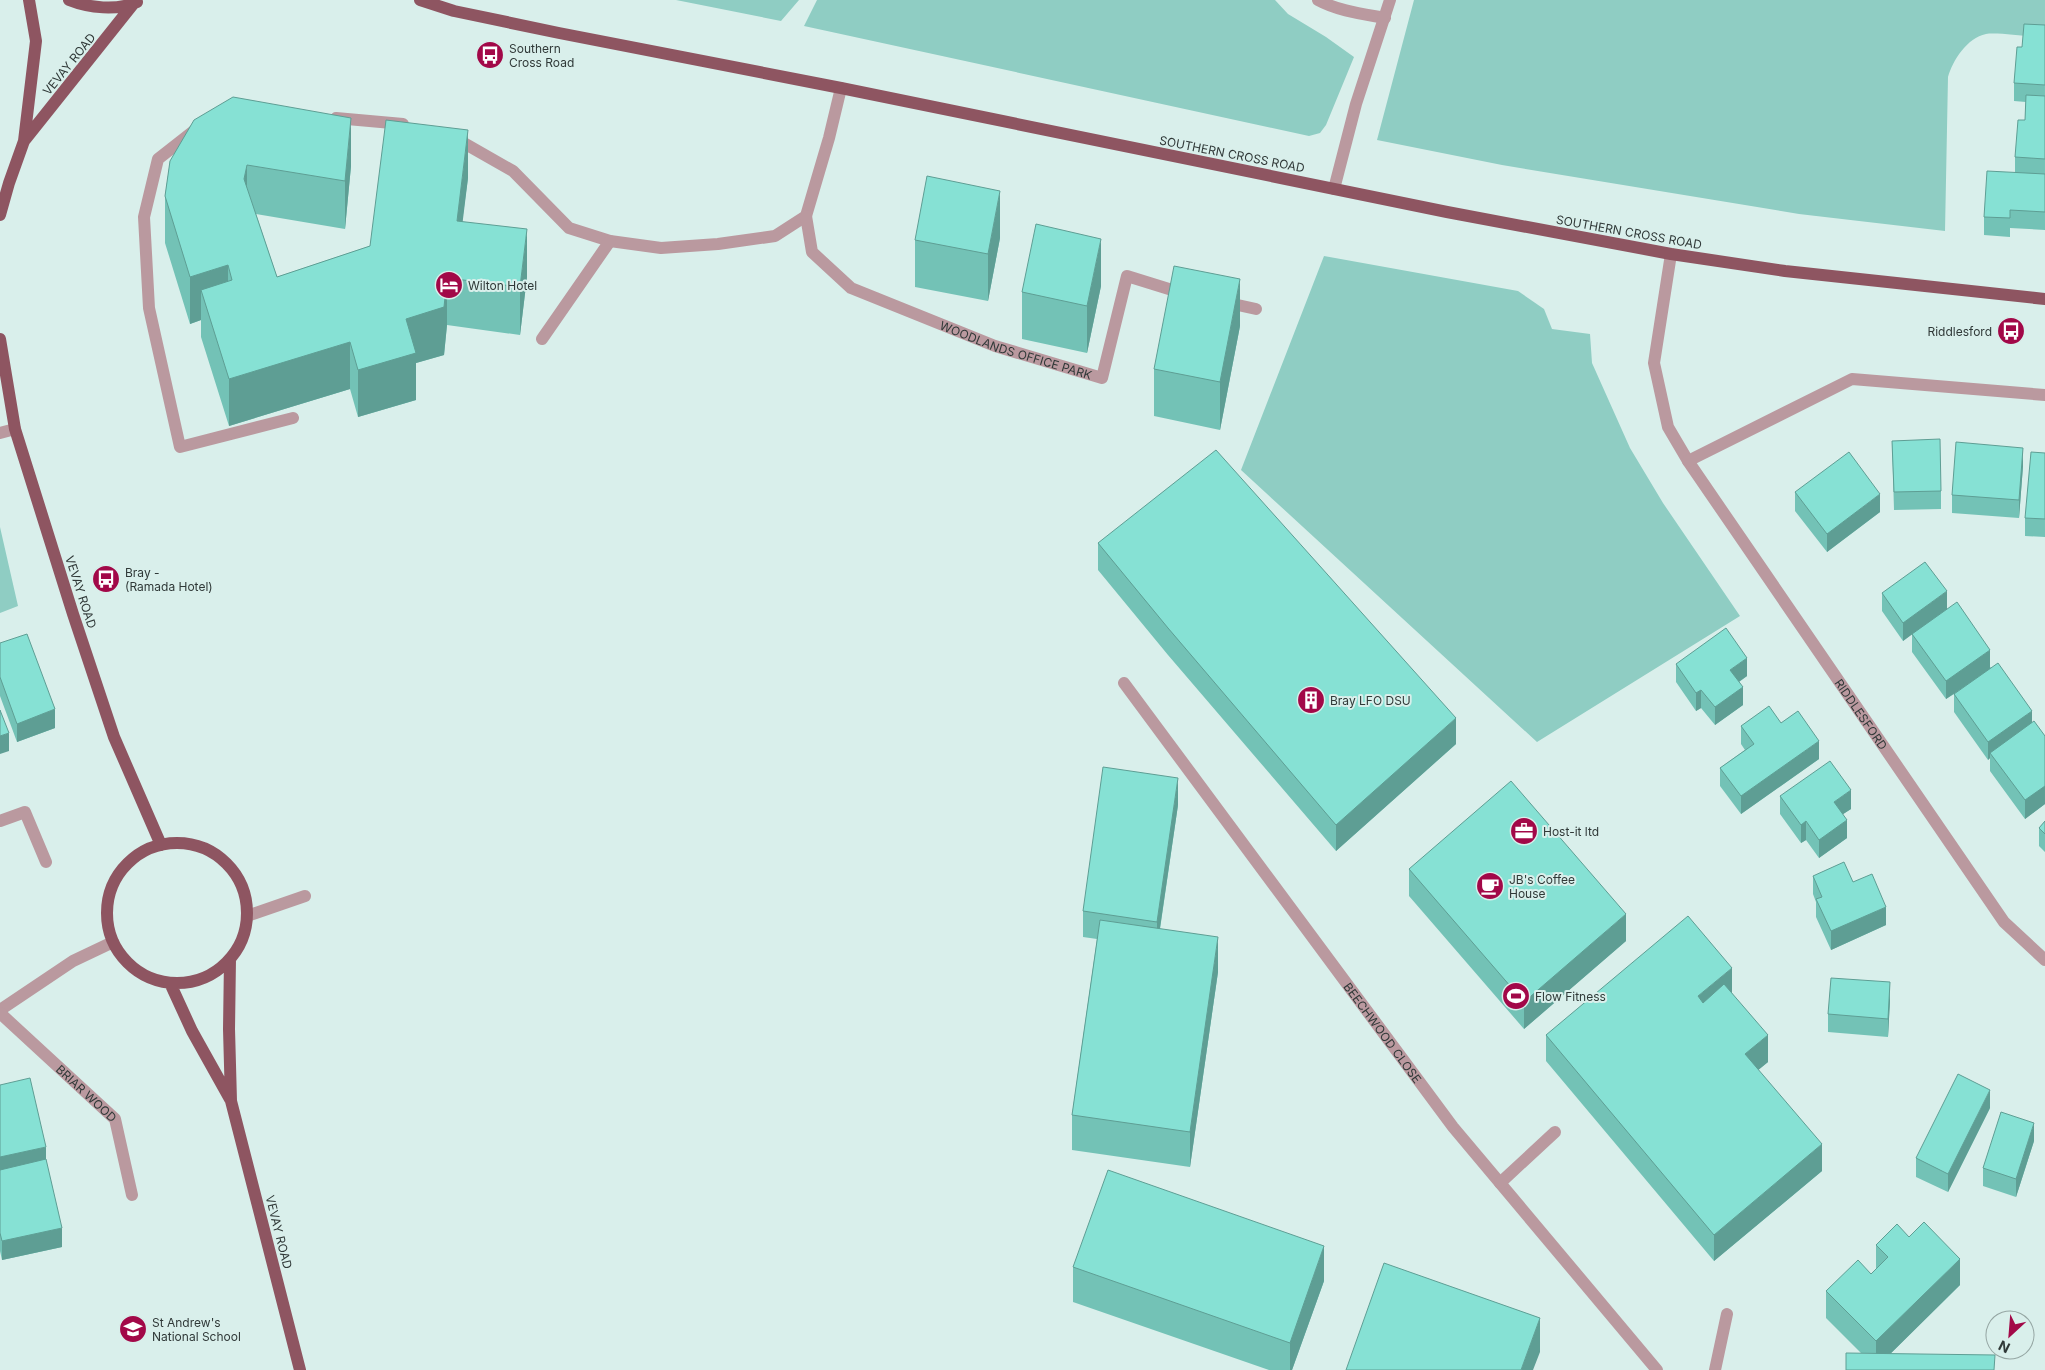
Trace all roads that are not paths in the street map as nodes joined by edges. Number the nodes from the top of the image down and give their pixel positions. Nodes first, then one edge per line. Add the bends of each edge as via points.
1 (30, 0) edge
2 (69, 0) edge
3 (420, 0) edge
4 (1318, 0) edge
5 (1390, 0) edge
6 (138, 2) edge
7 (1385, 18) junction
8 (841, 88) junction
9 (320, 117) edge
10 (416, 125) edge
11 (207, 126) edge
12 (444, 132) edge
13 (24, 141) junction
14 (1334, 189) junction
15 (0, 215) edge
16 (806, 216) junction
17 (610, 241) junction
18 (1671, 254) junction
19 (2045, 300) edge
20 (1256, 309) dead end
21 (0, 339) edge
22 (542, 339) dead end
23 (2045, 395) edge
24 (293, 418) dead end
25 (15, 430) junction
26 (0, 433) edge
27 (1688, 461) junction
28 (1124, 683) dead end
29 (0, 821) edge
30 (161, 845) junction
31 (46, 862) dead end
32 (305, 896) dead end
33 (247, 916) junction
34 (113, 942) junction
35 (230, 959) junction
36 (2045, 960) edge
37 (170, 983) junction
38 (0, 1012) edge
39 (231, 1102) junction
40 (1555, 1132) dead end
41 (1500, 1183) junction
42 (132, 1195) dead end
43 (1727, 1314) dead end
44 (300, 1370) edge
45 (1657, 1370) edge
46 (1715, 1370) edge

1 - 13 main road, VEVAY ROAD via 36,41
2 - 6 main road via 96,7
3 - 8 main road, SOUTHERN CROSS ROAD via 454,11 559,33
4 - 7 street
5 - 7 street
6 - 13 main road, VEVAY ROAD
7 - 14 street via 1356,104
8 - 14 main road, SOUTHERN CROSS ROAD
8 - 16 street
9 - 10 street
11 - 24 street via 198,128 158,159 144,217 149,308 180,447
12 - 17 street via 513,171 569,228
13 - 15 main road, VEVAY ROAD
14 - 18 main road, SOUTHERN CROSS ROAD
16 - 17 street via 775,236 718,244 661,248
16 - 20 street, WOODLANDS OFFICE PARK via 812,252 851,288 994,346 1102,378 1127,276 1172,291
17 - 22 street
18 - 19 main road, SOUTHERN CROSS ROAD via 1795,272
18 - 27 street, RIDDLESFORD via 1654,363 1668,427
21 - 25 main road, VEVAY ROAD
23 - 27 street via 1852,379
25 - 26 street
25 - 30 main road, VEVAY ROAD via 114,737
27 - 36 street, RIDDLESFORD via 2004,922
28 - 41 street, BEECHWOOD CLOSE via 1453,1127
29 - 31 street via 25,812
30 - 33 main road, VEVAY ROAD via 179,843 196,846 225,862 243,890
30 - 34 main road, VEVAY ROAD via 144,851 115,879 108,898 107,920
32 - 33 street
33 - 35 main road, VEVAY ROAD via 242,941
34 - 37 main road, VEVAY ROAD via 124,960 140,974
34 - 38 street, BRIAR WOOD via 73,961
35 - 37 main road, VEVAY ROAD via 208,976 190,982
35 - 39 main road, VEVAY ROAD
37 - 39 main road, VEVAY ROAD
38 - 42 street, BRIAR WOOD via 114,1119
39 - 44 main road, VEVAY ROAD
40 - 41 street
41 - 45 street, BEECHWOOD CLOSE
43 - 46 street

